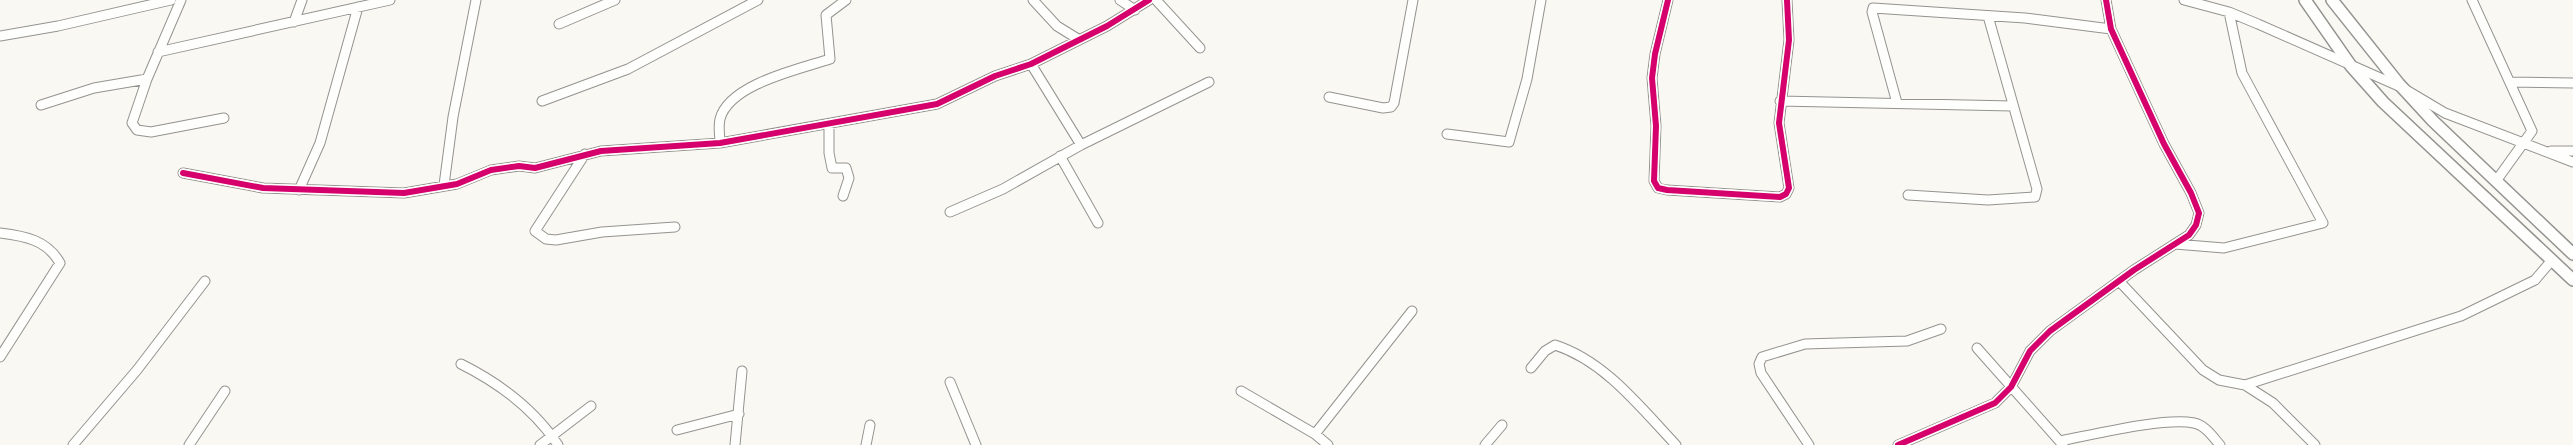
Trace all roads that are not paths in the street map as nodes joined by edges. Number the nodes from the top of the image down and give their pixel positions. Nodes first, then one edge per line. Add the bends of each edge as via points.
1 (171, 0) edge
2 (181, 0) edge
3 (302, 0) edge
4 (390, 0) edge
5 (476, 0) edge
6 (615, 0) edge
7 (758, 0) edge
8 (844, 0) edge
9 (1033, 0) edge
10 (1120, 0) edge
11 (1149, 0) edge
12 (1156, 0) edge
13 (1413, 0) edge
14 (1541, 0) edge
15 (1668, 0) edge
16 (1787, 0) edge
17 (2106, 0) edge
18 (2184, 0) edge
19 (2306, 0) edge
20 (2332, 0) edge
21 (2472, 0) edge
22 (358, 7) junction
23 (1135, 10) junction
24 (2229, 12) junction
25 (1988, 16) junction
26 (294, 22) junction
27 (559, 24) dead end
28 (2110, 29) junction
29 (0, 36) edge
30 (1078, 39) junction
31 (1200, 48) dead end
32 (158, 52) junction
33 (1031, 64) junction
34 (2351, 66) junction
35 (146, 79) junction
36 (1209, 82) dead end
37 (2510, 82) junction
38 (2573, 82) edge
39 (2403, 88) junction
40 (1329, 97) dead end
41 (542, 101) dead end
42 (1780, 101) junction
43 (1897, 103) junction
44 (41, 105) dead end
45 (2012, 106) junction
46 (224, 118) dead end
47 (828, 124) junction
48 (1446, 134) dead end
49 (2522, 142) junction
50 (720, 143) junction
51 (1081, 145) junction
52 (2546, 151) junction
53 (2573, 151) edge
54 (585, 154) junction
55 (1060, 156) junction
56 (2573, 162) edge
57 (183, 173) dead end
58 (2496, 181) junction
59 (444, 185) junction
60 (299, 190) junction
61 (1908, 195) dead end
62 (843, 196) dead end
63 (950, 212) dead end
64 (1098, 223) dead end
65 (675, 227) dead end
66 (0, 233) edge
67 (2175, 244) junction
68 (2573, 254) edge
69 (2552, 260) junction
70 (2573, 280) edge
71 (205, 281) dead end
72 (2118, 281) junction
73 (1412, 311) dead end
74 (1941, 330) dead end
75 (1977, 348) dead end
76 (2, 352) edge
77 (462, 364) dead end
78 (1531, 368) dead end
79 (742, 371) dead end
80 (950, 382) dead end
81 (2245, 386) junction
82 (2011, 387) junction
83 (1241, 390) dead end
84 (225, 391) dead end
85 (591, 406) dead end
86 (739, 414) junction
87 (870, 425) dead end
88 (1502, 425) dead end
89 (677, 430) dead end
90 (1315, 434) junction
91 (552, 435) junction
92 (2062, 443) edge
93 (73, 445) edge
94 (189, 445) edge
95 (540, 445) edge
96 (558, 445) edge
97 (735, 445) edge
98 (866, 445) edge
99 (976, 445) edge
100 (1328, 445) edge
101 (1485, 445) edge
102 (1676, 445) edge
103 (1809, 445) edge
104 (1898, 445) edge
105 (2220, 445) edge
106 (2315, 445) edge

1 - 29 street
2 - 32 street
3 - 26 street
4 - 22 street
5 - 59 street via 453,117
6 - 27 street
7 - 41 street via 628,69
8 - 50 street via 826,15 830,59 743,90 720,119
9 - 30 street via 1057,26
10 - 23 street
11 - 23 street
12 - 31 street
13 - 40 street via 1391,107
14 - 48 street via 1527,79 1509,142
15 - 42 street via 1654,54 1652,78 1656,126 1654,181 1658,188 1780,197 1786,194 1789,188
16 - 42 street via 1789,40
17 - 28 street
18 - 24 street
19 - 34 street
20 - 39 street
21 - 37 street
22 - 26 street
22 - 60 street via 320,143
23 - 30 street
24 - 34 street
24 - 67 street via 2242,73 2258,108 2323,223 2224,248
25 - 28 street
25 - 43 street via 1873,8
25 - 45 street via 2009,85
26 - 32 street
28 - 67 street via 2199,213 2189,235
30 - 33 street
32 - 35 street
33 - 47 street via 995,76 937,104
33 - 51 street
34 - 39 street
34 - 69 street via 2384,102
35 - 44 street via 94,88
35 - 46 street via 132,123 137,130 151,132
36 - 51 street
37 - 38 street
37 - 49 street via 2532,131
39 - 49 street via 2445,113
39 - 58 street
42 - 43 street
43 - 45 street
45 - 61 street via 2037,189 2035,197 2022,200
47 - 50 street
47 - 62 street via 832,168 846,168 849,178
49 - 52 street
49 - 58 street
50 - 54 street via 623,148
51 - 55 street
52 - 53 street
52 - 56 street
54 - 59 street via 535,168 518,166 492,170 457,184
54 - 65 street via 535,231 540,236 556,240 602,232
55 - 63 street via 1002,189
55 - 64 street
57 - 60 street via 263,188
58 - 68 street
59 - 60 street via 426,192 404,193
66 - 76 street via 31,237 56,255 60,263
67 - 72 street
69 - 70 street
69 - 81 street via 2535,280 2461,316
71 - 93 street via 137,370
72 - 81 street via 2203,370 2219,380
72 - 82 street via 2050,331 2030,351
73 - 90 street
74 - 103 street via 1907,341 1805,344 1762,357 1759,364 1761,373
75 - 82 street
77 - 91 street via 484,374 516,398
78 - 102 street via 1555,344 1568,347 1607,378
79 - 86 street
80 - 99 street
81 - 106 street via 2273,403
82 - 92 street
82 - 104 street via 1995,403
83 - 90 street
84 - 94 street
85 - 91 street
86 - 89 street
86 - 97 street
87 - 98 street
88 - 101 street
90 - 100 street
91 - 95 street
91 - 96 street
92 - 105 street via 2172,423 2193,423 2204,428

